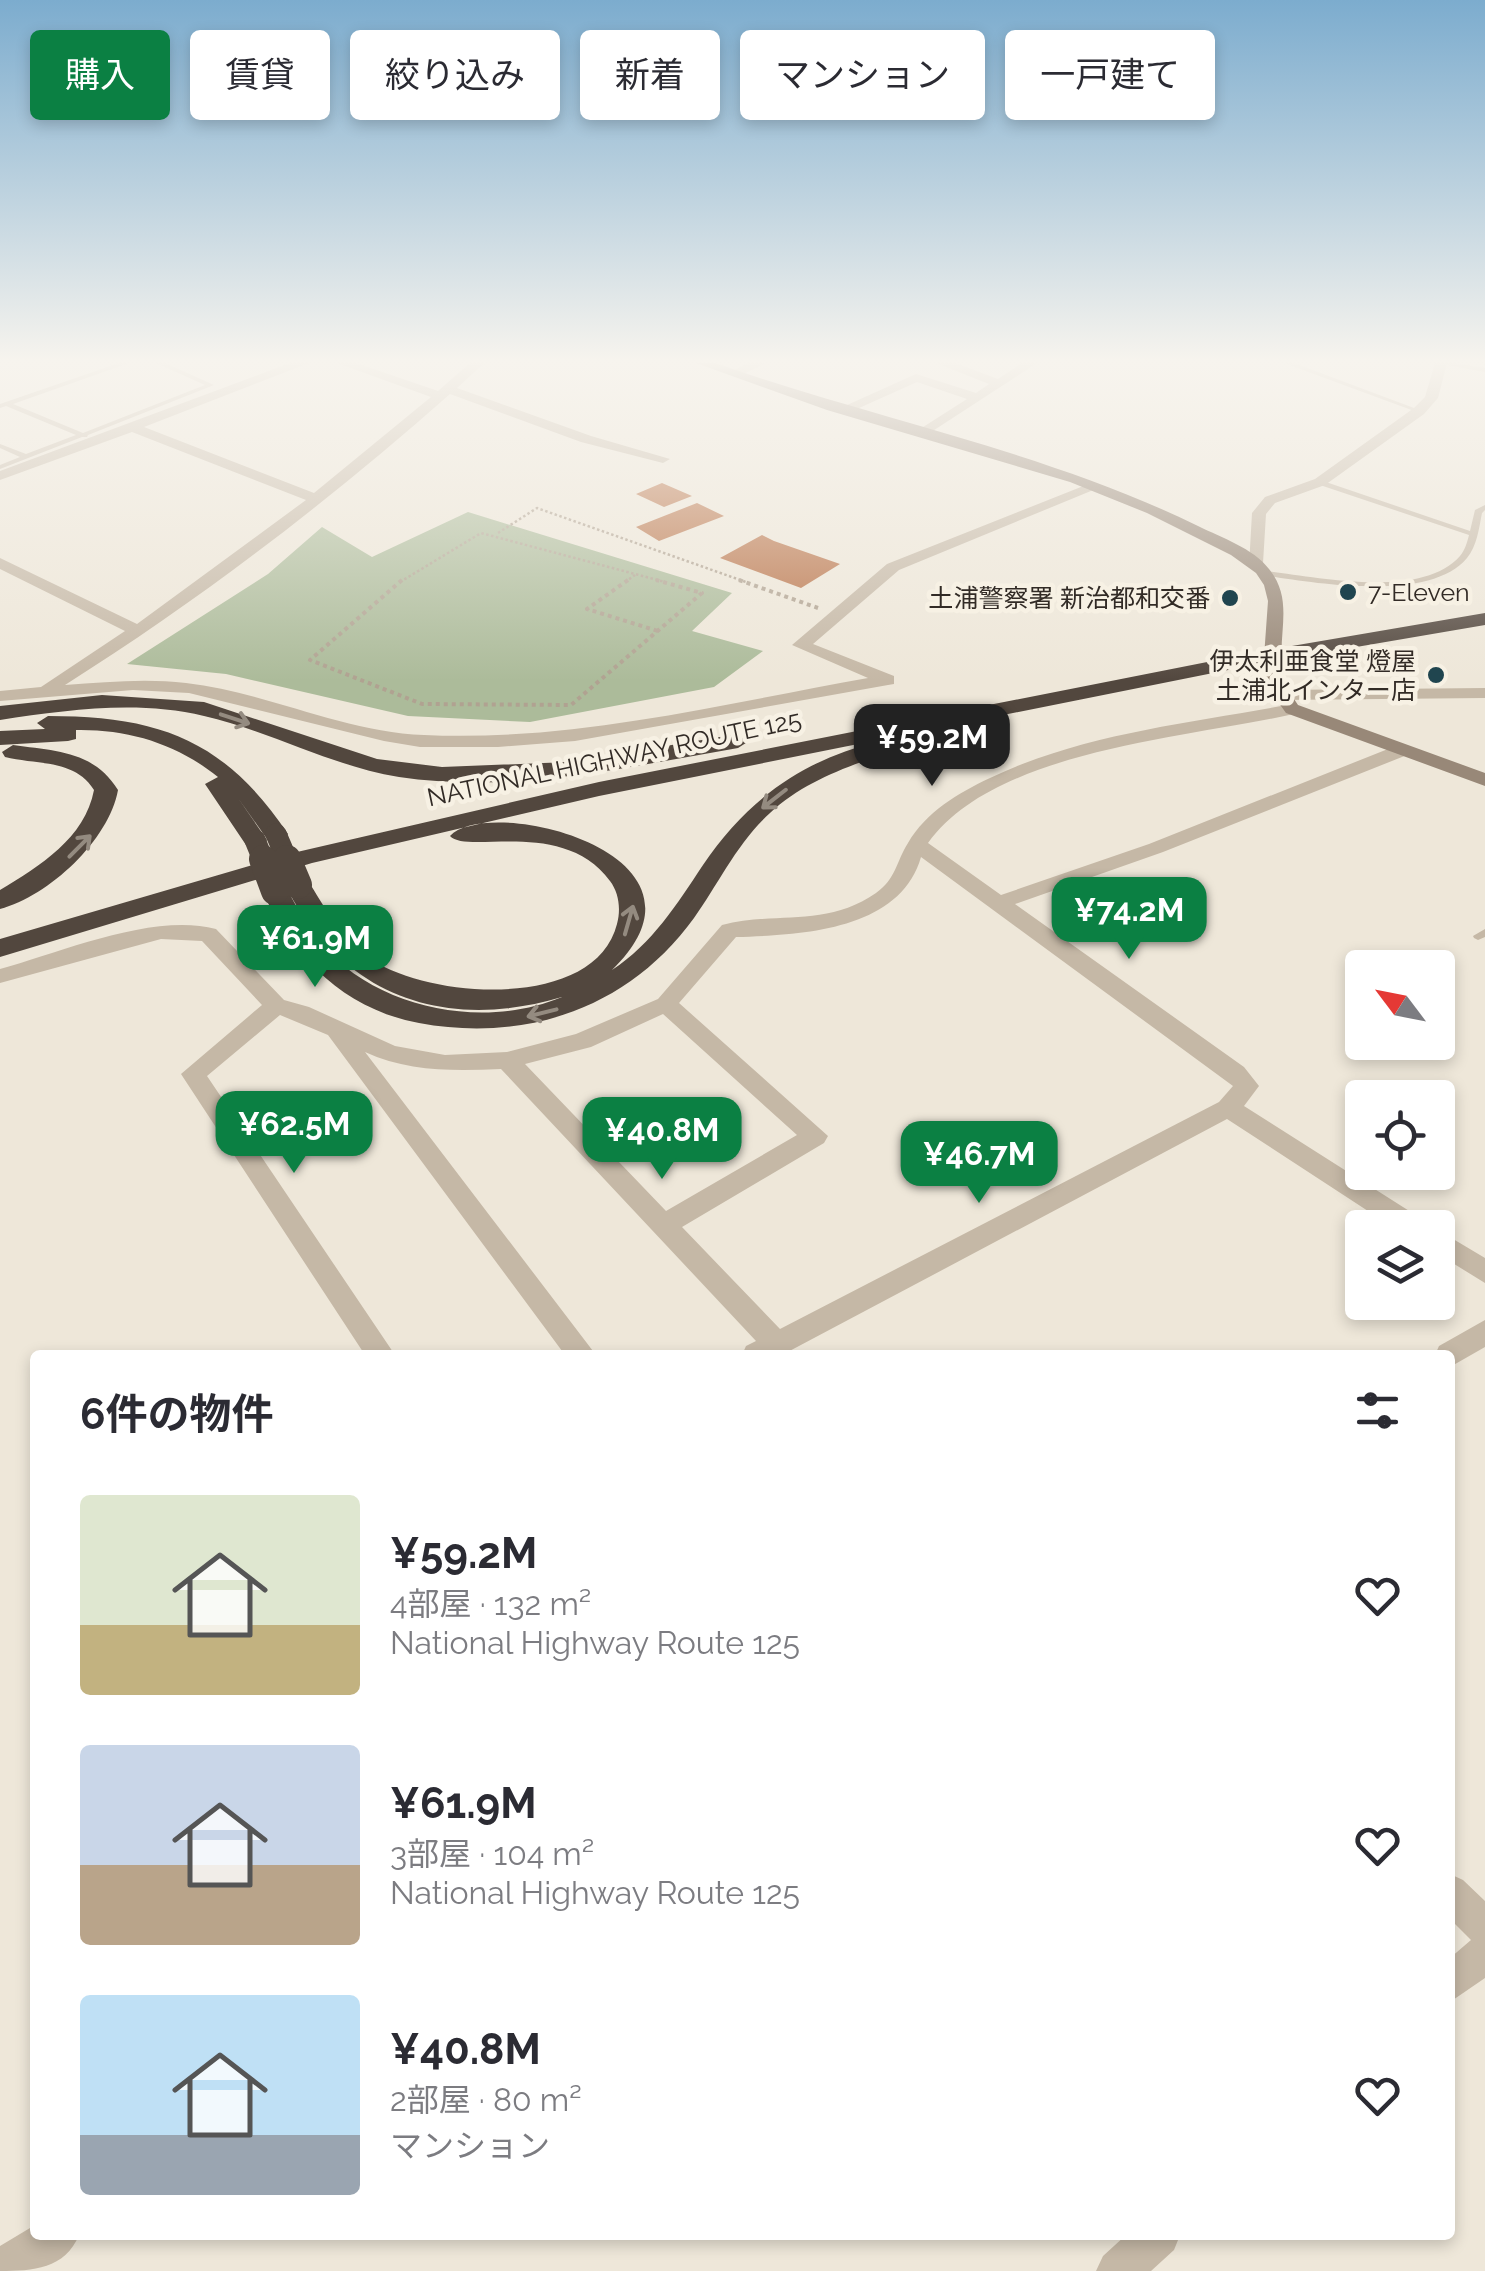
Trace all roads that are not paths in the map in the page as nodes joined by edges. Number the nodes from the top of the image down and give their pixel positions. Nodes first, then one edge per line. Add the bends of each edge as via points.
1 (240, 469) edge
2 (353, 469) edge
3 (1051, 469) edge
4 (1338, 469) edge
5 (1320, 482) junction
6 (1096, 486) junction
7 (317, 499) junction
8 (1485, 508) edge
9 (1473, 534) junction
10 (0, 563) edge
11 (1260, 568) junction
12 (1485, 606) edge
13 (1485, 619) edge
14 (140, 632) junction
15 (1270, 648) junction
16 (46, 690) junction
17 (1096, 690) junction
18 (1485, 693) edge
19 (0, 696) edge
20 (1286, 702) junction
21 (0, 713) edge
22 (850, 724) junction
23 (0, 727) edge
24 (0, 738) edge
25 (1400, 751) junction
26 (0, 752) edge
27 (1485, 780) edge
28 (265, 837) junction
29 (918, 845) junction
30 (286, 888) junction
31 (180, 892) junction
32 (0, 901) edge
33 (1000, 902) junction
34 (0, 930) edge
35 (0, 948) edge
36 (0, 976) edge
37 (666, 1004) junction
38 (276, 1006) junction
39 (336, 1031) junction
40 (508, 1060) junction
41 (1228, 1108) junction
42 (1388, 1210) edge
43 (664, 1225) junction
44 (1455, 1252) edge
45 (1485, 1272) edge
46 (1485, 1332) edge
47 (377, 1350) edge
48 (578, 1350) edge
49 (766, 1350) edge
50 (1455, 1352) edge
51 (1455, 1898) edge
52 (1485, 1927) edge
53 (1485, 1952) edge
54 (1455, 1979) edge
55 (50, 2240) edge
56 (1153, 2240) edge
57 (0, 2270) edge
58 (1118, 2271) edge

1 - 7 street
2 - 7 street
3 - 6 street
4 - 5 street
5 - 9 lane
5 - 11 street via 1270,500 1260,513
6 - 11 street
6 - 16 street via 894,568 800,644 888,680 542,739 420,740 189,688
7 - 14 street
8 - 9 lane
9 - 11 lane via 1464,558 1437,576 1384,585
10 - 14 street
11 - 15 street via 1276,608
12 - 15 highway, NATIONAL HIGHWAY ROUTE 125
13 - 15 highway, NATIONAL HIGHWAY ROUTE 125
14 - 16 street
15 - 17 highway, NATIONAL HIGHWAY ROUTE 125
15 - 20 street
15 - 22 highway, NATIONAL HIGHWAY ROUTE 125
16 - 19 street
17 -> 30 highway via 875,750 791,786 738,832 646,958 598,994 547,1013 458,1021 380,1002 316,958 297,936
17 - 31 highway, NATIONAL HIGHWAY ROUTE 125 via 580,793
18 - 20 street
20 - 25 street
20 - 29 street via 1001,779 944,811
21 -> 22 highway via 96,702 177,705 224,714 374,765 462,776 560,770
22 - 34 highway, NATIONAL HIGHWAY ROUTE 125 via 380,822
23 - 28 highway via 108,724 188,745 248,788
24 - 28 highway via 83,734 151,746 205,773
25 - 27 street
25 - 33 street
32 -> 26 highway via 82,844 107,800 97,778 74,761
28 - 30 highway, bridge
29 - 33 street
29 - 37 street via 904,880 848,917 730,930
30 -> 31 highway via 333,941 373,973 418,992 474,1002 529,996 579,978 617,950 634,903 629,885 590,849 520,832 389,848
31 - 35 highway, NATIONAL HIGHWAY ROUTE 125
33 - 41 street via 1236,1073 1247,1086
36 - 38 street via 184,930 208,934
37 - 40 street via 583,1041
37 - 43 street via 815,1136
38 - 39 street
38 - 47 street via 193,1074
39 - 40 street via 390,1054 445,1063
39 - 48 street
40 - 43 street
41 - 42 street
41 - 49 street
43 - 49 street
44 - 45 street
46 - 50 street
51 - 52 street
53 - 54 street
55 - 57 street
56 - 58 street

